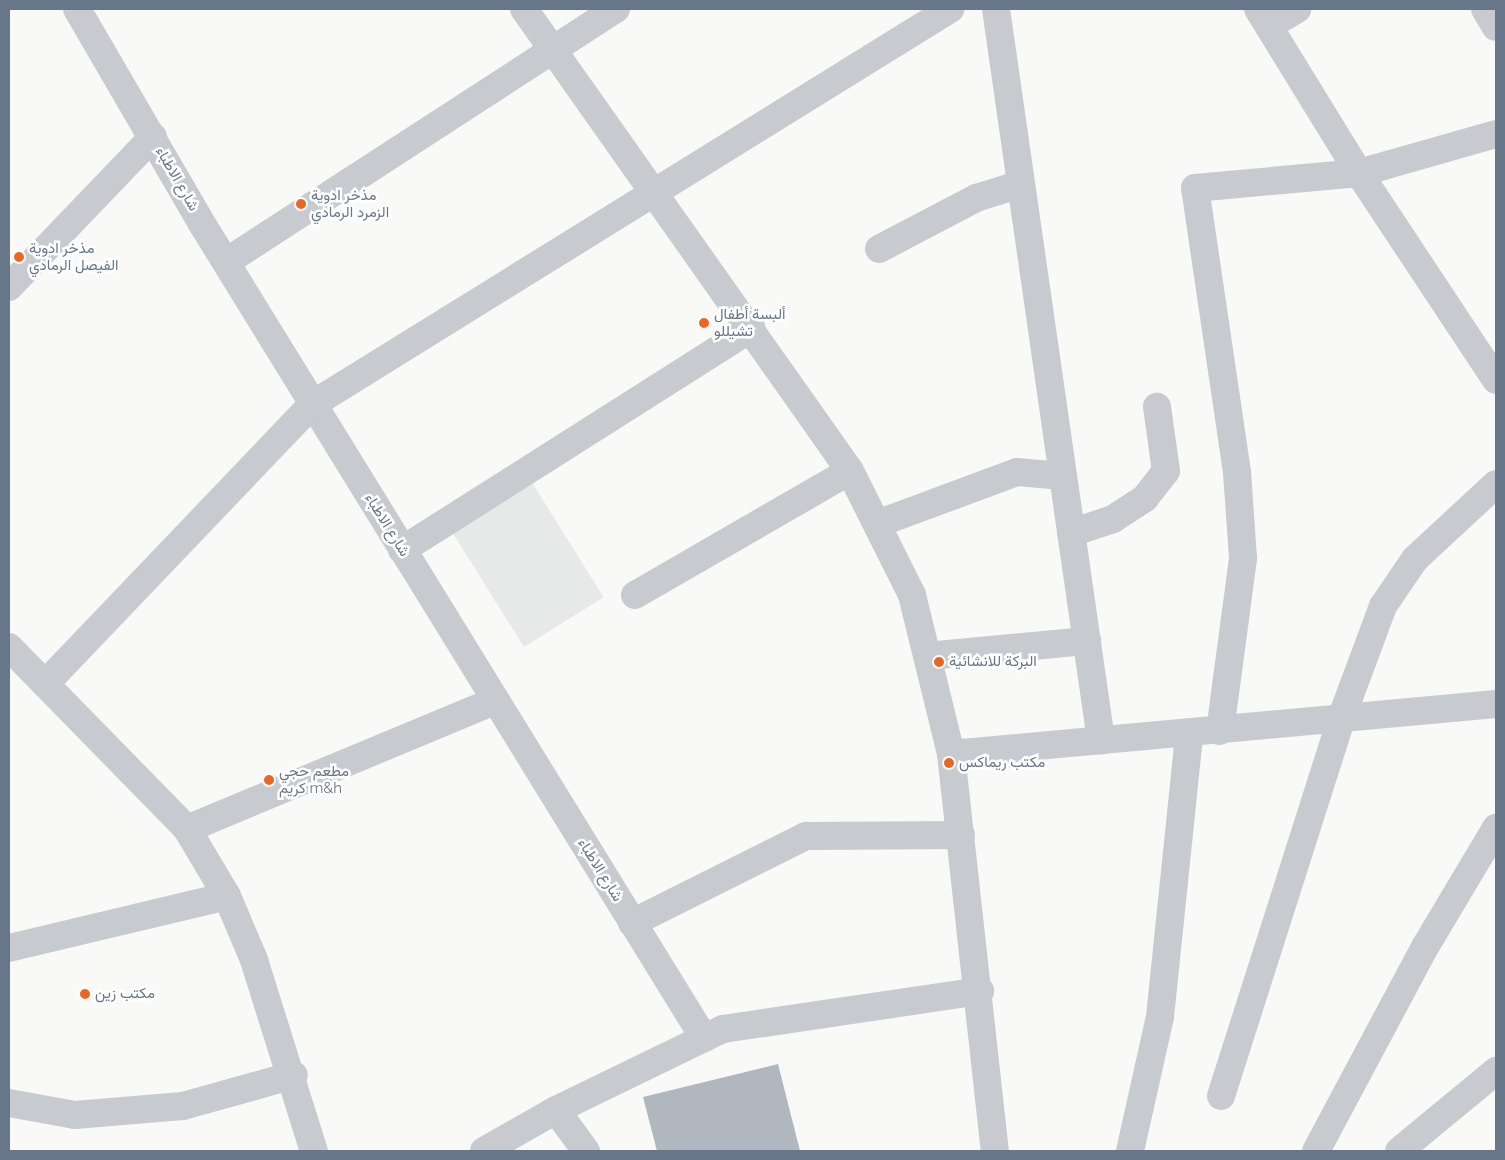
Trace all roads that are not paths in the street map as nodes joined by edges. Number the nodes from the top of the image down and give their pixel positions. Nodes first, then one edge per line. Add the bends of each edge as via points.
1 (77, 9) edge
2 (524, 9) edge
3 (616, 9) edge
4 (950, 9) edge
5 (996, 9) edge
6 (1297, 9) edge
7 (1486, 9) edge
8 (1263, 17) edge
9 (1496, 28) edge
10 (554, 51) junction
11 (1496, 134) edge
12 (153, 138) junction
13 (1359, 173) junction
14 (1021, 184) junction
15 (656, 194) junction
16 (879, 249) dead end
17 (226, 262) junction
18 (9, 287) edge
19 (752, 328) junction
20 (1496, 380) edge
21 (313, 404) junction
22 (1157, 407) dead end
23 (850, 471) junction
24 (1063, 476) junction
25 (1496, 484) edge
26 (877, 524) junction
27 (1071, 533) junction
28 (402, 550) junction
29 (635, 595) dead end
30 (1087, 641) junction
31 (9, 647) edge
32 (927, 656) junction
33 (46, 683) junction
34 (495, 701) junction
35 (1496, 704) edge
36 (1340, 719) junction
37 (1220, 731) junction
38 (1189, 734) junction
39 (1101, 740) junction
40 (951, 754) junction
41 (1496, 828) edge
42 (187, 829) junction
43 (961, 835) junction
44 (227, 896) junction
45 (632, 923) junction
46 (9, 948) edge
47 (980, 990) junction
48 (704, 1038) junction
49 (1496, 1071) edge
50 (294, 1075) junction
51 (1221, 1096) dead end
52 (9, 1103) edge
53 (556, 1110) junction
54 (314, 1151) edge
55 (484, 1151) edge
56 (586, 1151) edge
57 (995, 1151) edge
58 (1130, 1151) edge
59 (1316, 1151) edge
60 (1399, 1151) edge

1 - 12 street, شارع الاطباء
2 - 10 street
3 - 10 street
4 - 15 street
5 - 14 street
6 - 8 street
7 - 9 street
8 - 13 street
10 - 15 street
10 - 17 street
11 - 13 street
12 - 17 street, شارع الاطباء
12 - 18 street
13 - 20 street
13 - 37 street via 1195,188 1237,472 1244,558
14 - 16 street via 976,198
14 - 24 street
15 - 19 street
15 - 21 street
17 - 21 street, شارع الاطباء
19 - 23 street
19 - 28 street
21 - 28 street, شارع الاطباء
21 - 33 street
22 - 27 street via 1166,471 1145,498 1113,519
23 - 26 street
23 - 29 street
24 - 26 street via 1018,472
24 - 27 street
25 - 36 street via 1437,536 1400,579 1383,606
26 - 32 street via 912,596
27 - 30 street
28 - 34 street, شارع الاطباء
30 - 32 street
30 - 39 street
31 - 33 street
32 - 40 street
33 - 42 street
34 - 42 street
34 - 45 street, شارع الاطباء
35 - 36 street
36 - 37 street
36 - 51 street
37 - 38 street
38 - 39 street
38 - 58 street via 1160,1017
39 - 40 street
40 - 43 street
41 - 59 street via 1425,947
42 - 44 street
43 - 45 street via 806,836
43 - 47 street
44 - 46 street
44 - 50 street
45 - 48 street, شارع الاطباء
47 - 48 street via 723,1029
47 - 57 street
48 - 53 street
49 - 60 street
50 - 52 street via 183,1106 75,1116
50 - 54 street
53 - 55 street
53 - 56 street

